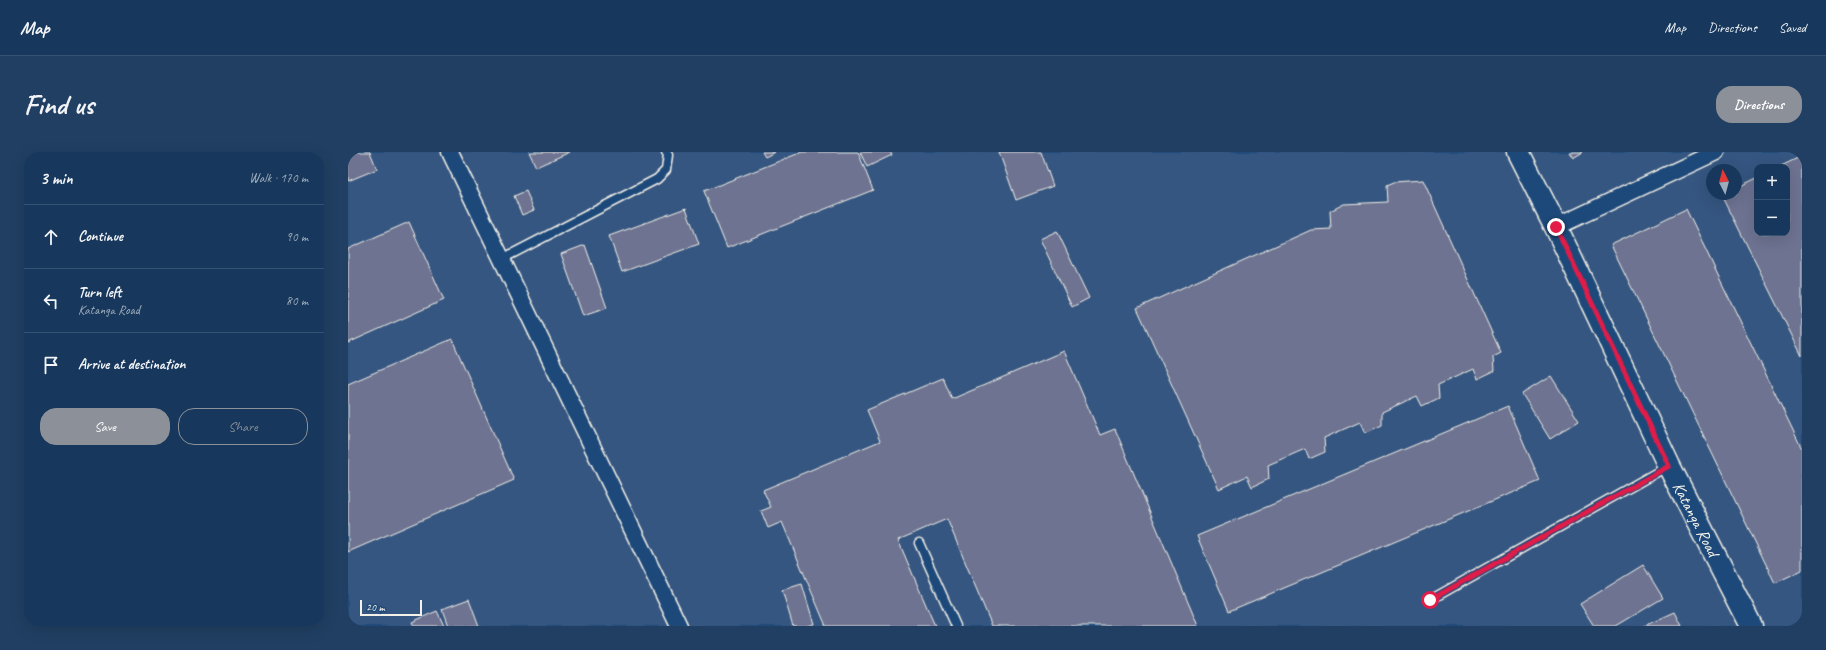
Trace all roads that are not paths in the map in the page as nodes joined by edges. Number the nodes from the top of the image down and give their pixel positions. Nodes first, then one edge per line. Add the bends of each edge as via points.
1 (450, 152) edge
2 (666, 152) edge
3 (1518, 152) edge
4 (1716, 152) edge
5 (1556, 227) junction
6 (502, 259) junction
7 (1669, 466) junction
8 (919, 543) dead end
9 (1430, 600) dead end
10 (679, 626) edge
11 (956, 626) edge
12 (1750, 626) edge

1 - 6 street
2 - 6 lane via 666,170 657,179
3 - 5 street, Katanga Road
4 - 5 street
5 - 7 street, Katanga Road
6 - 10 street
7 - 9 lane
7 - 12 street, Katanga Road
8 - 11 lane

